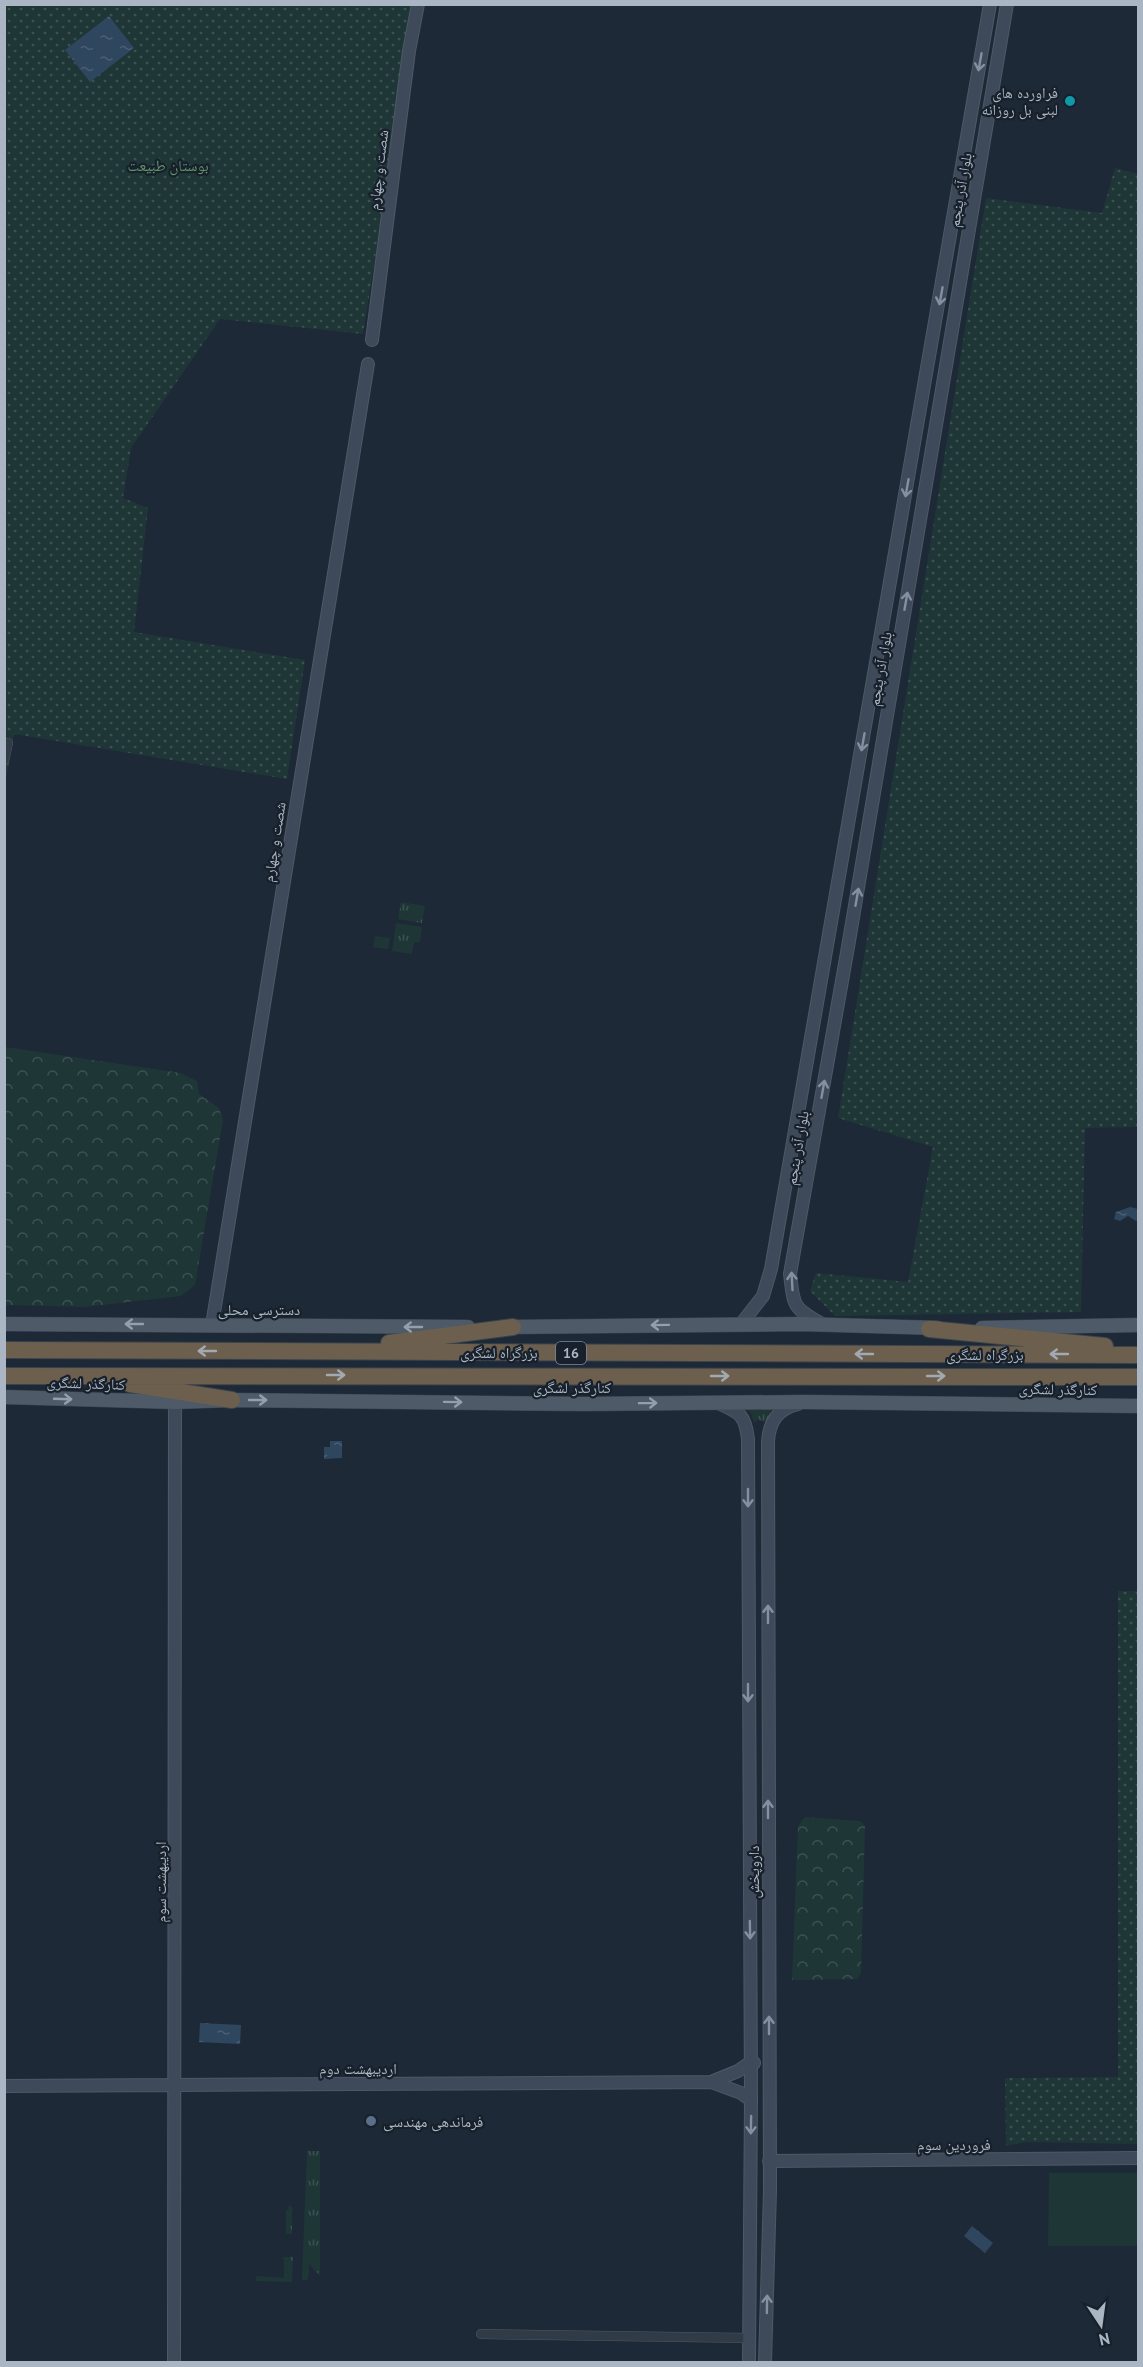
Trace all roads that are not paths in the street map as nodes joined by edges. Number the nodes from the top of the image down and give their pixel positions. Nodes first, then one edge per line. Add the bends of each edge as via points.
1 (418, 4) edge
2 (990, 4) edge
3 (1006, 4) edge
4 (945, 268) junction
5 (961, 274) junction
6 (372, 340) dead end
7 (368, 364) dead end
8 (8, 743) dead end
9 (4, 761) edge
10 (4, 1324) edge
11 (741, 1324) junction
12 (822, 1324) junction
13 (212, 1325) junction
14 (1138, 1325) edge
15 (513, 1327) junction
16 (929, 1329) junction
17 (4, 1350) edge
18 (306, 1352) junction
19 (1138, 1353) edge
20 (57, 1375) junction
21 (4, 1376) edge
22 (1138, 1377) edge
23 (4, 1397) edge
24 (232, 1400) junction
25 (175, 1402) junction
26 (717, 1402) junction
27 (805, 1402) junction
28 (1138, 1406) edge
29 (748, 1439) junction
30 (768, 1442) junction
31 (751, 2062) junction
32 (769, 2065) junction
33 (711, 2082) junction
34 (174, 2084) junction
35 (4, 2086) edge
36 (751, 2100) junction
37 (1138, 2158) edge
38 (769, 2161) junction
39 (482, 2334) dead end
40 (749, 2338) junction
41 (174, 2362) edge
42 (749, 2362) edge
43 (765, 2362) edge

1 - 6 street, شصت و چهارم
2 -> 4 street, بلوار آذر پنجم
3 - 5 street, بلوار آذر پنجم
4 - 5 street
4 -> 11 street, بلوار آذر پنجم via 771,1269 763,1296
12 -> 5 street, بلوار آذر پنجم via 799,1312 790,1274
7 - 13 street, شصت و چهارم
8 - 9 street
13 -> 10 main road, دسترسی محلی
11 - 12 main road
11 -> 15 main road
12 - 16 main road
15 -> 13 main road, دسترسی محلی
14 - 16 main road
15 - 18 highway
16 - 19 highway via 1074,1342
18 -> 17 highway, بزرگراه لشگری / 16
19 -> 18 highway, بزرگراه لشگری / 16
20 - 21 highway, بزرگراه لشگری / 16
20 -> 22 highway, بزرگراه لشگری / 16
20 - 24 highway
23 -> 25 main road, کنارگذر لشگری
24 - 25 main road, کنارگذر لشگری
24 -> 26 main road, کنارگذر لشگری
25 - 34 street, اردیبهشت سوم
26 - 27 main road, کنارگذر لشگری
26 - 29 street, داروپخش via 740,1414
27 - 28 main road, کنارگذر لشگری
27 - 30 street, داروپخش via 777,1414
29 - 30 street via 755,1436
29 -> 31 street, داروپخش
32 -> 30 street, داروپخش
31 - 32 street
31 - 33 street, اردیبهشت دوم
31 - 36 street, داروپخش
32 - 38 street, داروپخش
33 - 34 street, اردیبهشت دوم
33 - 36 street, اردیبهشت دوم via 741,2092
34 - 35 street, اردیبهشت دوم
34 - 41 street, اردیبهشت سوم
36 -> 40 street, داروپخش
37 - 38 street, فروردین سوم
43 -> 38 street, داروپخش
39 - 40 street
40 - 42 street, داروپخش

